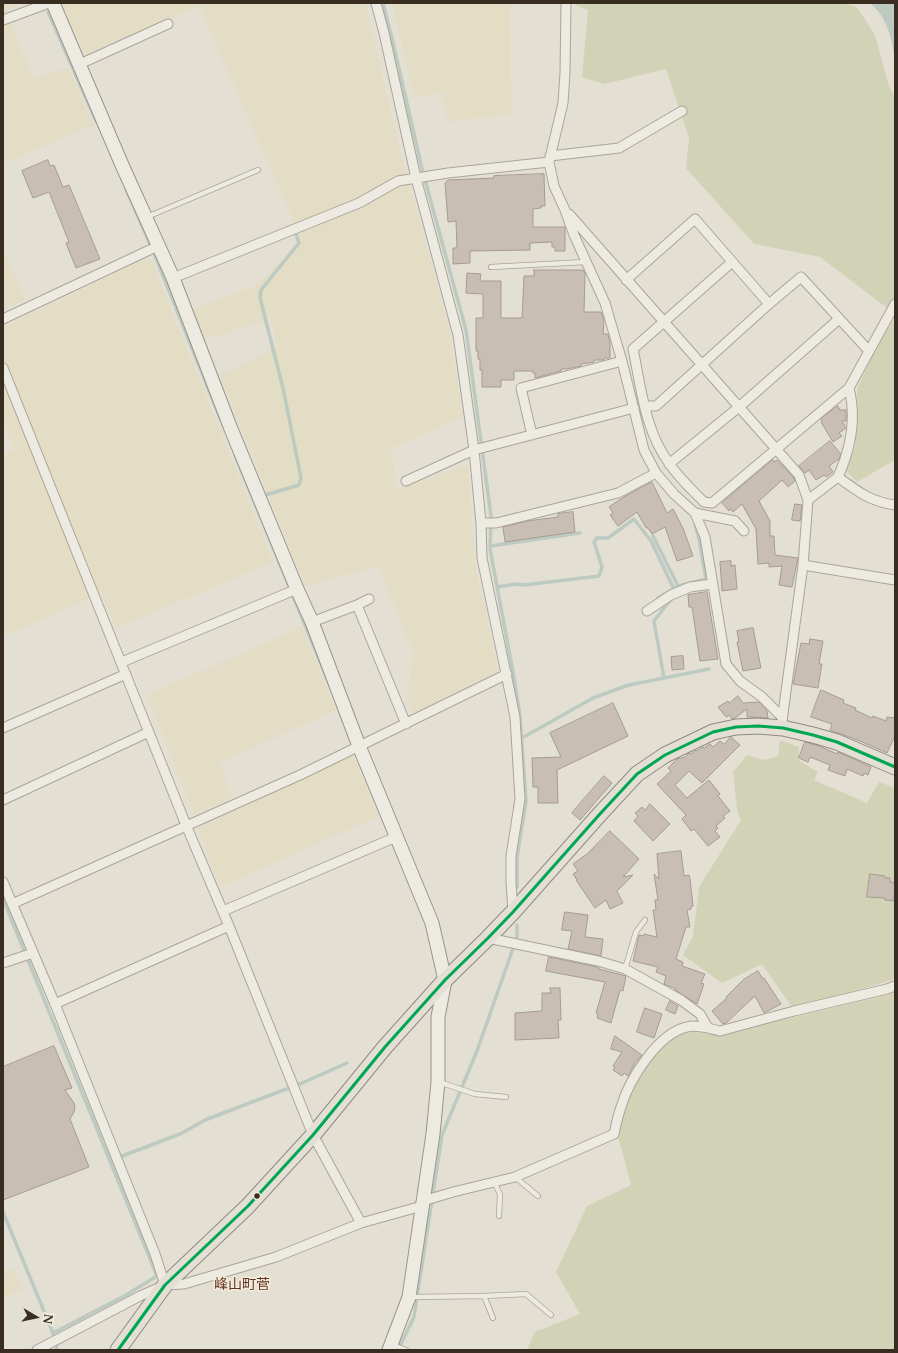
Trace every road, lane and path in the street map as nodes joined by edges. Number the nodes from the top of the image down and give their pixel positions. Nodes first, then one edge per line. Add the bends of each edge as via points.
1 (49, 3) edge
2 (53, 3) edge
3 (376, 3) edge
4 (566, 3) edge
5 (3, 20) edge
6 (168, 24) dead end
7 (80, 64) junction
8 (682, 111) dead end
9 (549, 159) junction
10 (258, 170) dead end
11 (416, 178) junction
12 (565, 210) junction
13 (145, 217) junction
14 (158, 246) junction
15 (586, 262) junction
16 (732, 262) junction
17 (491, 267) dead end
18 (173, 278) junction
19 (626, 280) junction
20 (769, 304) junction
21 (895, 304) edge
22 (3, 319) edge
23 (839, 319) junction
24 (663, 322) junction
25 (869, 351) junction
26 (622, 361) junction
27 (701, 365) junction
28 (3, 368) edge
29 (849, 388) junction
30 (645, 406) junction
31 (739, 407) junction
32 (634, 408) junction
33 (532, 435) junction
34 (776, 449) junction
35 (474, 450) junction
36 (669, 464) junction
37 (656, 473) junction
38 (838, 477) junction
39 (406, 481) dead end
40 (808, 500) junction
41 (895, 505) edge
42 (695, 513) junction
43 (481, 523) junction
44 (744, 531) dead end
45 (803, 566) junction
46 (895, 580) edge
47 (712, 584) junction
48 (297, 590) junction
49 (369, 599) dead end
50 (357, 605) junction
51 (647, 611) dead end
52 (312, 622) junction
53 (122, 662) junction
54 (126, 674) junction
55 (507, 674) junction
56 (782, 722) junction
57 (406, 724) junction
58 (3, 728) edge
59 (150, 732) junction
60 (359, 746) junction
61 (895, 767) edge
62 (3, 800) edge
63 (186, 825) junction
64 (396, 837) junction
65 (3, 884) edge
66 (12, 904) junction
67 (223, 911) junction
68 (513, 912) junction
69 (645, 920) dead end
70 (229, 926) junction
71 (488, 938) junction
72 (33, 953) junction
73 (3, 963) edge
74 (625, 969) junction
75 (445, 980) junction
76 (895, 986) edge
77 (54, 1004) junction
78 (708, 1028) junction
79 (438, 1082) junction
80 (506, 1097) dead end
81 (313, 1135) junction
82 (515, 1177) junction
83 (494, 1182) junction
84 (538, 1196) dead end
85 (422, 1204) junction
86 (499, 1216) dead end
87 (361, 1223) junction
88 (165, 1285) junction
89 (484, 1296) junction
90 (409, 1297) junction
91 (551, 1315) dead end
92 (493, 1318) dead end
93 (390, 1347) edge
94 (37, 1350) edge
95 (118, 1350) edge
96 (406, 1350) edge

1 - 5 street
2 - 7 street
3 - 11 street
4 - 9 street via 563,104
6 - 7 street
7 - 13 street
8 - 9 street via 619,148
9 - 11 street
9 - 12 street via 554,186
10 - 13 lane
11 - 18 street via 398,181 359,203
11 - 35 street via 458,335
12 - 15 street
12 - 19 street
13 - 14 street
14 - 18 street
14 - 22 street
15 - 17 lane
15 - 26 street via 605,303
16 - 19 street via 695,219
16 - 20 street
16 - 24 street
18 - 48 street
19 - 24 street
20 - 23 street via 801,277
20 - 27 street
21 - 25 street
23 - 25 street
23 - 31 street
24 - 27 street
24 - 30 street via 633,349
25 - 29 street
26 - 32 street
26 - 33 street via 521,388
27 - 30 street via 656,406
27 - 31 street
28 - 53 street
29 - 34 street
29 - 38 street via 853,420 851,444
30 - 36 street via 654,438
31 - 34 street
31 - 36 street
32 - 33 street
32 - 37 street via 644,450
33 - 35 street
34 - 36 street via 712,503 704,502
34 - 40 street via 799,475
35 - 39 street
35 - 43 street
37 - 42 street
37 - 43 street via 618,493 496,523
38 - 40 street
38 - 41 street via 860,493 882,504
40 - 45 street
42 - 44 street via 735,521
42 - 47 street via 705,537
43 - 55 street via 482,558
45 - 46 street
45 - 56 street
47 - 51 street via 690,587 671,595
47 - 56 street via 726,664 740,681 762,697
48 - 52 street
48 - 53 street
49 - 50 street
50 - 52 street
50 - 57 street
52 - 60 street
53 - 54 street
54 - 58 street
54 - 59 street
55 - 57 street
55 - 68 street via 515,717 520,799 511,856
56 - 61 main road
56 - 68 main road via 713,732 665,755 637,774
57 - 60 street
59 - 62 street
59 - 63 street
60 - 63 street
60 - 64 street
63 - 66 street
63 - 67 street
64 - 67 street
64 - 75 street via 432,923
65 - 66 street
66 - 72 street
67 - 70 street
68 - 71 main road
69 - 74 lane via 636,932
70 - 77 street
70 - 81 street
71 - 74 street via 598,960
71 - 75 main road
72 - 73 street
72 - 77 street
74 - 78 street via 681,1000 700,1014
75 - 79 street via 438,1017
75 - 81 main road via 385,1047
76 - 78 street via 720,1031
77 - 88 street
78 - 82 street via 688,1026 674,1031 654,1049 621,1106 614,1134
79 - 80 lane via 475,1094
79 - 85 street
81 - 87 street
81 - 88 main road via 248,1206
82 - 83 street
82 - 84 lane
83 - 85 street via 453,1192
83 - 86 lane via 500,1194
85 - 87 street
85 - 90 street
87 - 88 street via 276,1257 184,1284
88 - 94 street
88 - 95 main road
89 - 90 lane
89 - 91 lane via 526,1294
89 - 92 lane
90 - 93 street
93 - 96 lane

